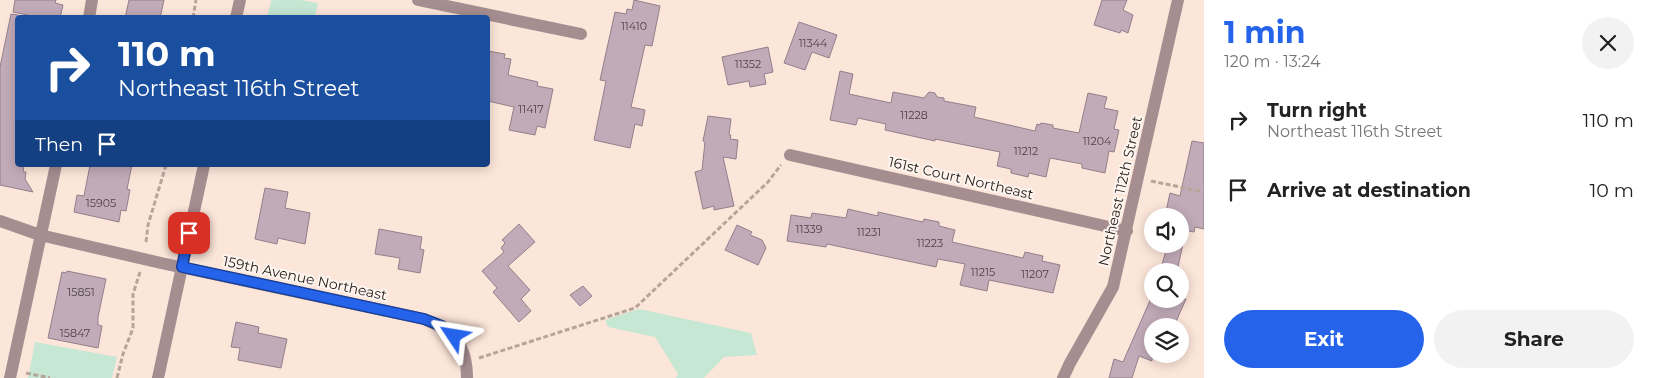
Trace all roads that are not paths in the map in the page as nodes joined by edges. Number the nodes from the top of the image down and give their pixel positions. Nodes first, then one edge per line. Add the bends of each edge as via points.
1 (92, 0) edge
2 (240, 0) edge
3 (418, 0) edge
4 (1178, 0) edge
5 (90, 15) edge
6 (237, 15) edge
7 (490, 15) edge
8 (490, 15) edge
9 (581, 34) dead end
10 (790, 155) road end
11 (56, 167) edge
12 (204, 167) edge
13 (0, 221) edge
14 (1127, 231) junction
15 (40, 235) junction
16 (182, 267) junction
17 (10, 378) edge
18 (158, 378) edge
19 (467, 378) edge
20 (1063, 378) edge

1 - 5 street
2 - 6 street
3 - 7 street
4 - 14 street, Northeast 112th Street
8 - 9 street
10 - 14 street, 161st Court Northeast
11 - 15 street
12 - 16 street
13 - 15 street, 159th Avenue Northeast
14 - 20 street, Northeast 112th Street via 1113,287
15 - 16 street, 159th Avenue Northeast
15 - 17 street
16 - 18 street
16 - 19 street, 159th Avenue Northeast via 424,319 442,326 463,349

